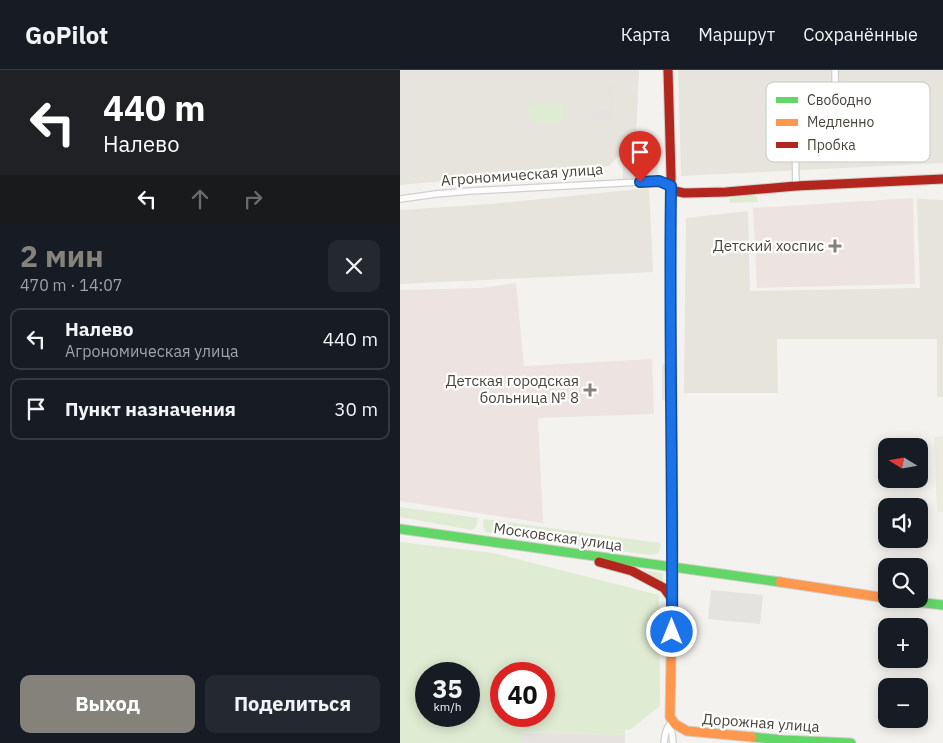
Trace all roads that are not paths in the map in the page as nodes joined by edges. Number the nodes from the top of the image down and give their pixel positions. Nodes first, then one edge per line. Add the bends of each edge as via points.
1 (668, 70) edge
2 (796, 162) edge
3 (943, 179) edge
4 (671, 186) junction
5 (796, 186) junction
6 (400, 199) edge
7 (400, 524) edge
8 (400, 529) edge
9 (440, 534) junction
10 (586, 555) junction
11 (673, 568) junction
12 (878, 597) edge
13 (672, 599) junction
14 (928, 603) edge
15 (943, 605) edge
16 (670, 724) junction
17 (664, 743) edge
18 (673, 743) edge
19 (851, 743) edge

1 - 4 street
2 - 5 street
3 - 5 street, Агрономическая улица
4 - 5 street, Агрономическая улица via 675,191 684,193
4 - 6 street, Агрономическая улица via 659,181 621,182 470,191
4 - 11 street
7 - 9 street, Московская улица
8 - 9 street, Московская улица
9 - 10 street, Московская улица
10 - 11 street, Московская улица
10 - 13 street via 594,561 632,571 664,588
11 - 12 street, Московская улица
11 - 13 street
13 - 16 street
14 - 15 street, Московская улица
16 - 17 street
16 - 18 street
16 - 19 street, Дорожная улица via 687,731

